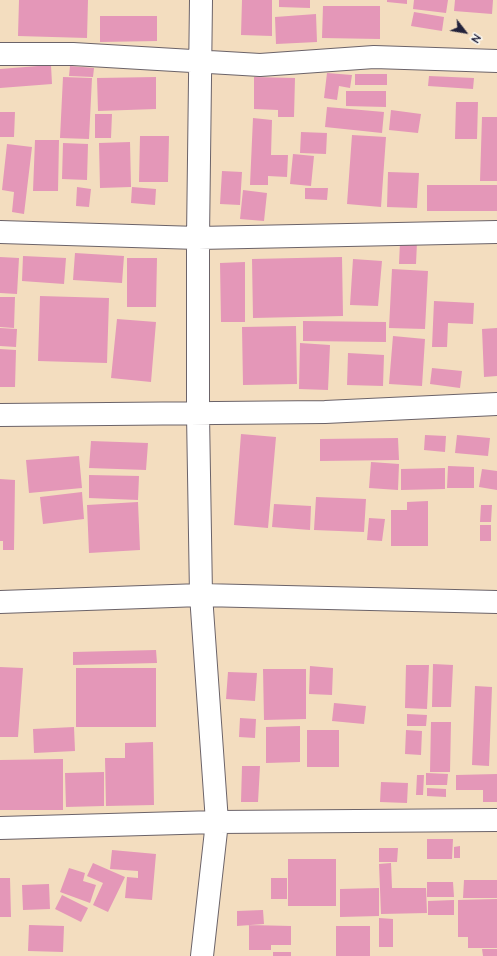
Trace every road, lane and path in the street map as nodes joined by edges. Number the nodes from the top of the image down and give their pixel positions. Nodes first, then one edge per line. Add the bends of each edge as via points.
1 (201, 0) edge
2 (0, 54) edge
3 (497, 61) edge
4 (202, 62) junction
5 (0, 232) edge
6 (497, 232) edge
7 (198, 238) junction
8 (497, 404) edge
9 (198, 414) junction
10 (0, 415) edge
11 (201, 595) junction
12 (0, 602) edge
13 (497, 602) edge
14 (497, 820) edge
15 (217, 822) junction
16 (0, 828) edge
17 (202, 956) edge

1 - 4 street
2 - 4 street via 73,54
3 - 4 street via 374,57 260,65
4 - 7 street
5 - 7 street
6 - 7 street
7 - 9 street
8 - 9 street via 324,412
9 - 10 street
9 - 11 street
11 - 12 street
11 - 13 street
11 - 15 street
14 - 15 street
15 - 16 street
15 - 17 street

